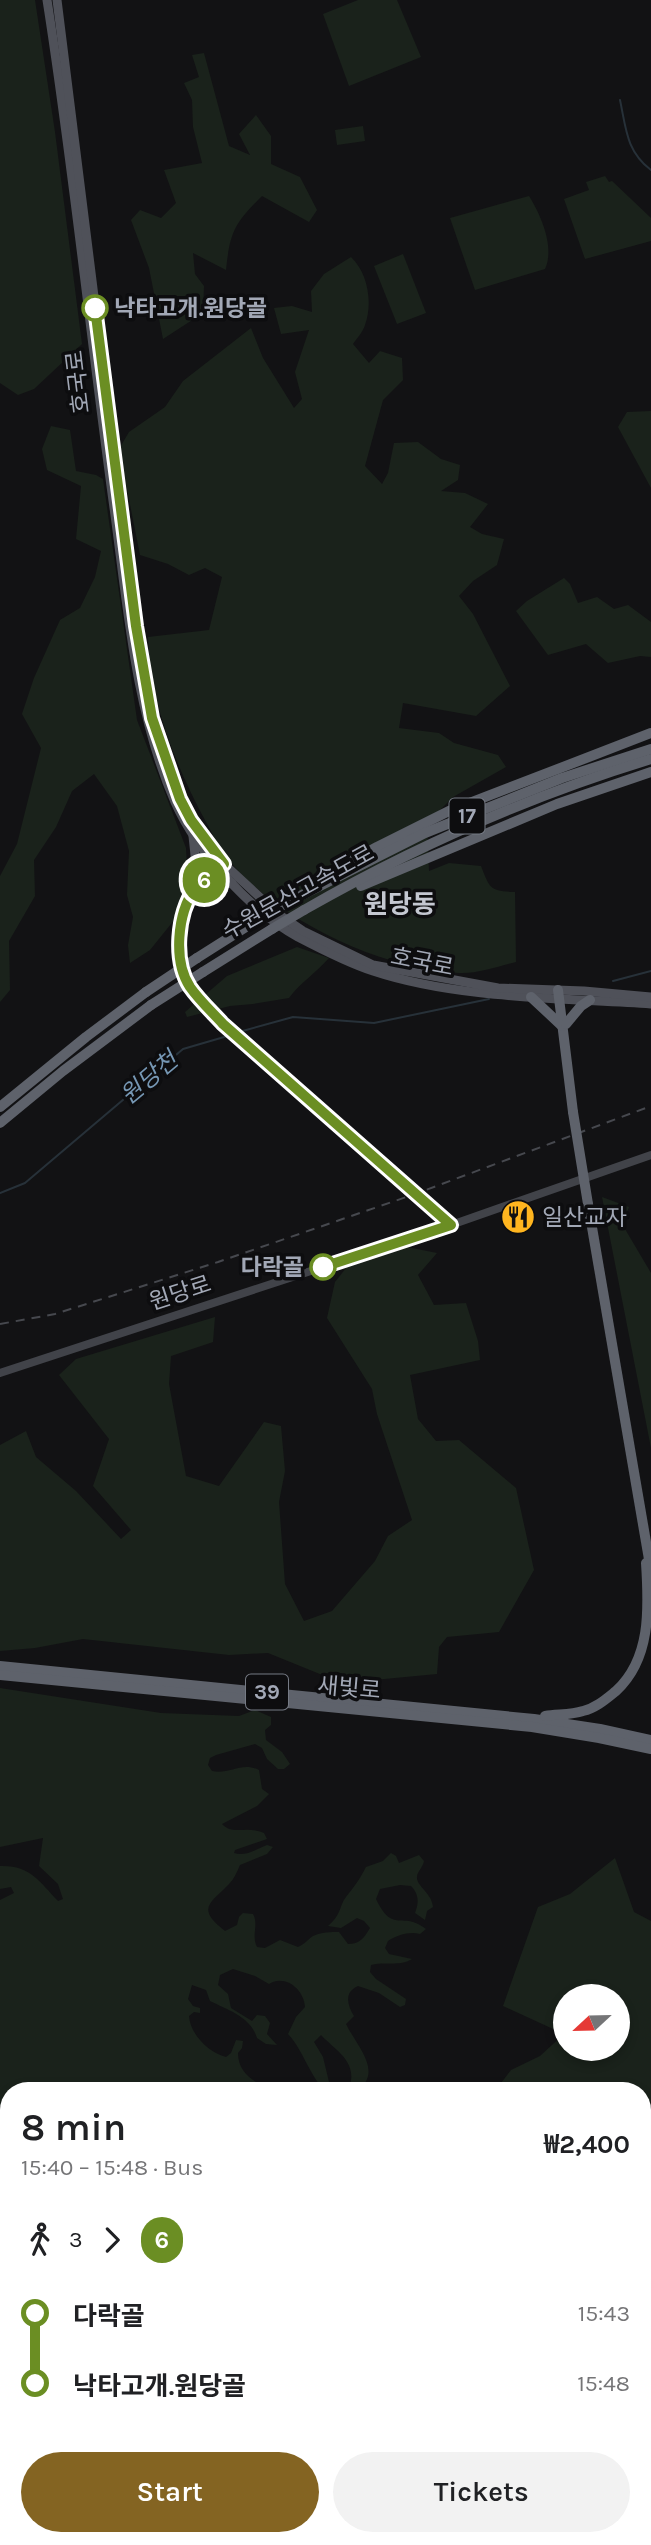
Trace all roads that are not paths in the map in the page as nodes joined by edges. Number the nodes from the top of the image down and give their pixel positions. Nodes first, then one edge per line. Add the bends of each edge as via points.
1 (47, 0) edge
2 (57, 0) edge
3 (651, 733) edge
4 (651, 750) edge
5 (651, 759) edge
6 (651, 773) edge
7 (192, 831) junction
8 (221, 866) junction
9 (232, 883) junction
10 (195, 888) junction
11 (304, 892) junction
12 (316, 903) junction
13 (560, 994) junction
14 (531, 997) junction
15 (651, 997) edge
16 (590, 1000) junction
17 (651, 1004) edge
18 (564, 1025) junction
19 (0, 1107) edge
20 (0, 1123) edge
21 (651, 1155) edge
22 (451, 1225) junction
23 (0, 1373) edge
24 (644, 1514) junction
25 (651, 1535) edge
26 (651, 1546) edge
27 (651, 1571) edge
28 (0, 1667) edge
29 (0, 1675) edge
30 (547, 1722) junction
31 (559, 1723) junction
32 (651, 1740) edge
33 (651, 1749) edge

1 - 7 main road, 호국로 via 104,439 145,708 176,804
2 - 8 main road, 호국로 via 107,412 152,718 180,799
3 - 11 highway via 416,826
4 - 11 highway, 수원문산고속도로 / 17 via 562,778 425,833
5 - 12 highway, 수원문산고속도로 / 17 via 501,811
6 - 12 highway via 544,809
7 - 8 main road, 호국로
7 - 10 main road
8 - 9 main road, 호국로
8 - 10 main road
8 - 13 main road, 호국로 via 303,931 373,964 498,988
9 - 10 main road
9 - 14 main road, 호국로 via 297,936 372,971 425,984
10 - 22 main road via 181,928 180,960 189,986 223,1024
11 - 19 highway, 수원문산고속도로 / 17, bridge via 146,992
12 - 20 highway, 수원문산고속도로 / 17, bridge via 151,1005
13 - 14 main road, 호국로
13 - 15 main road, 호국로
13 - 16 main road, 호국로
13 - 18 highway
14 - 18 highway
16 - 17 main road, 호국로
16 - 18 highway
18 - 24 highway via 591,1203 626,1381
21 - 22 main road, 원당로
22 - 23 main road, 원당로
24 - 25 highway
24 - 26 highway
24 - 27 highway
24 - 31 highway via 649,1616 640,1659 628,1679 606,1700
28 - 30 highway, 새빛로 / 39
29 - 30 highway, 새빛로 / 39
30 - 31 highway
31 - 32 highway
31 - 33 highway

